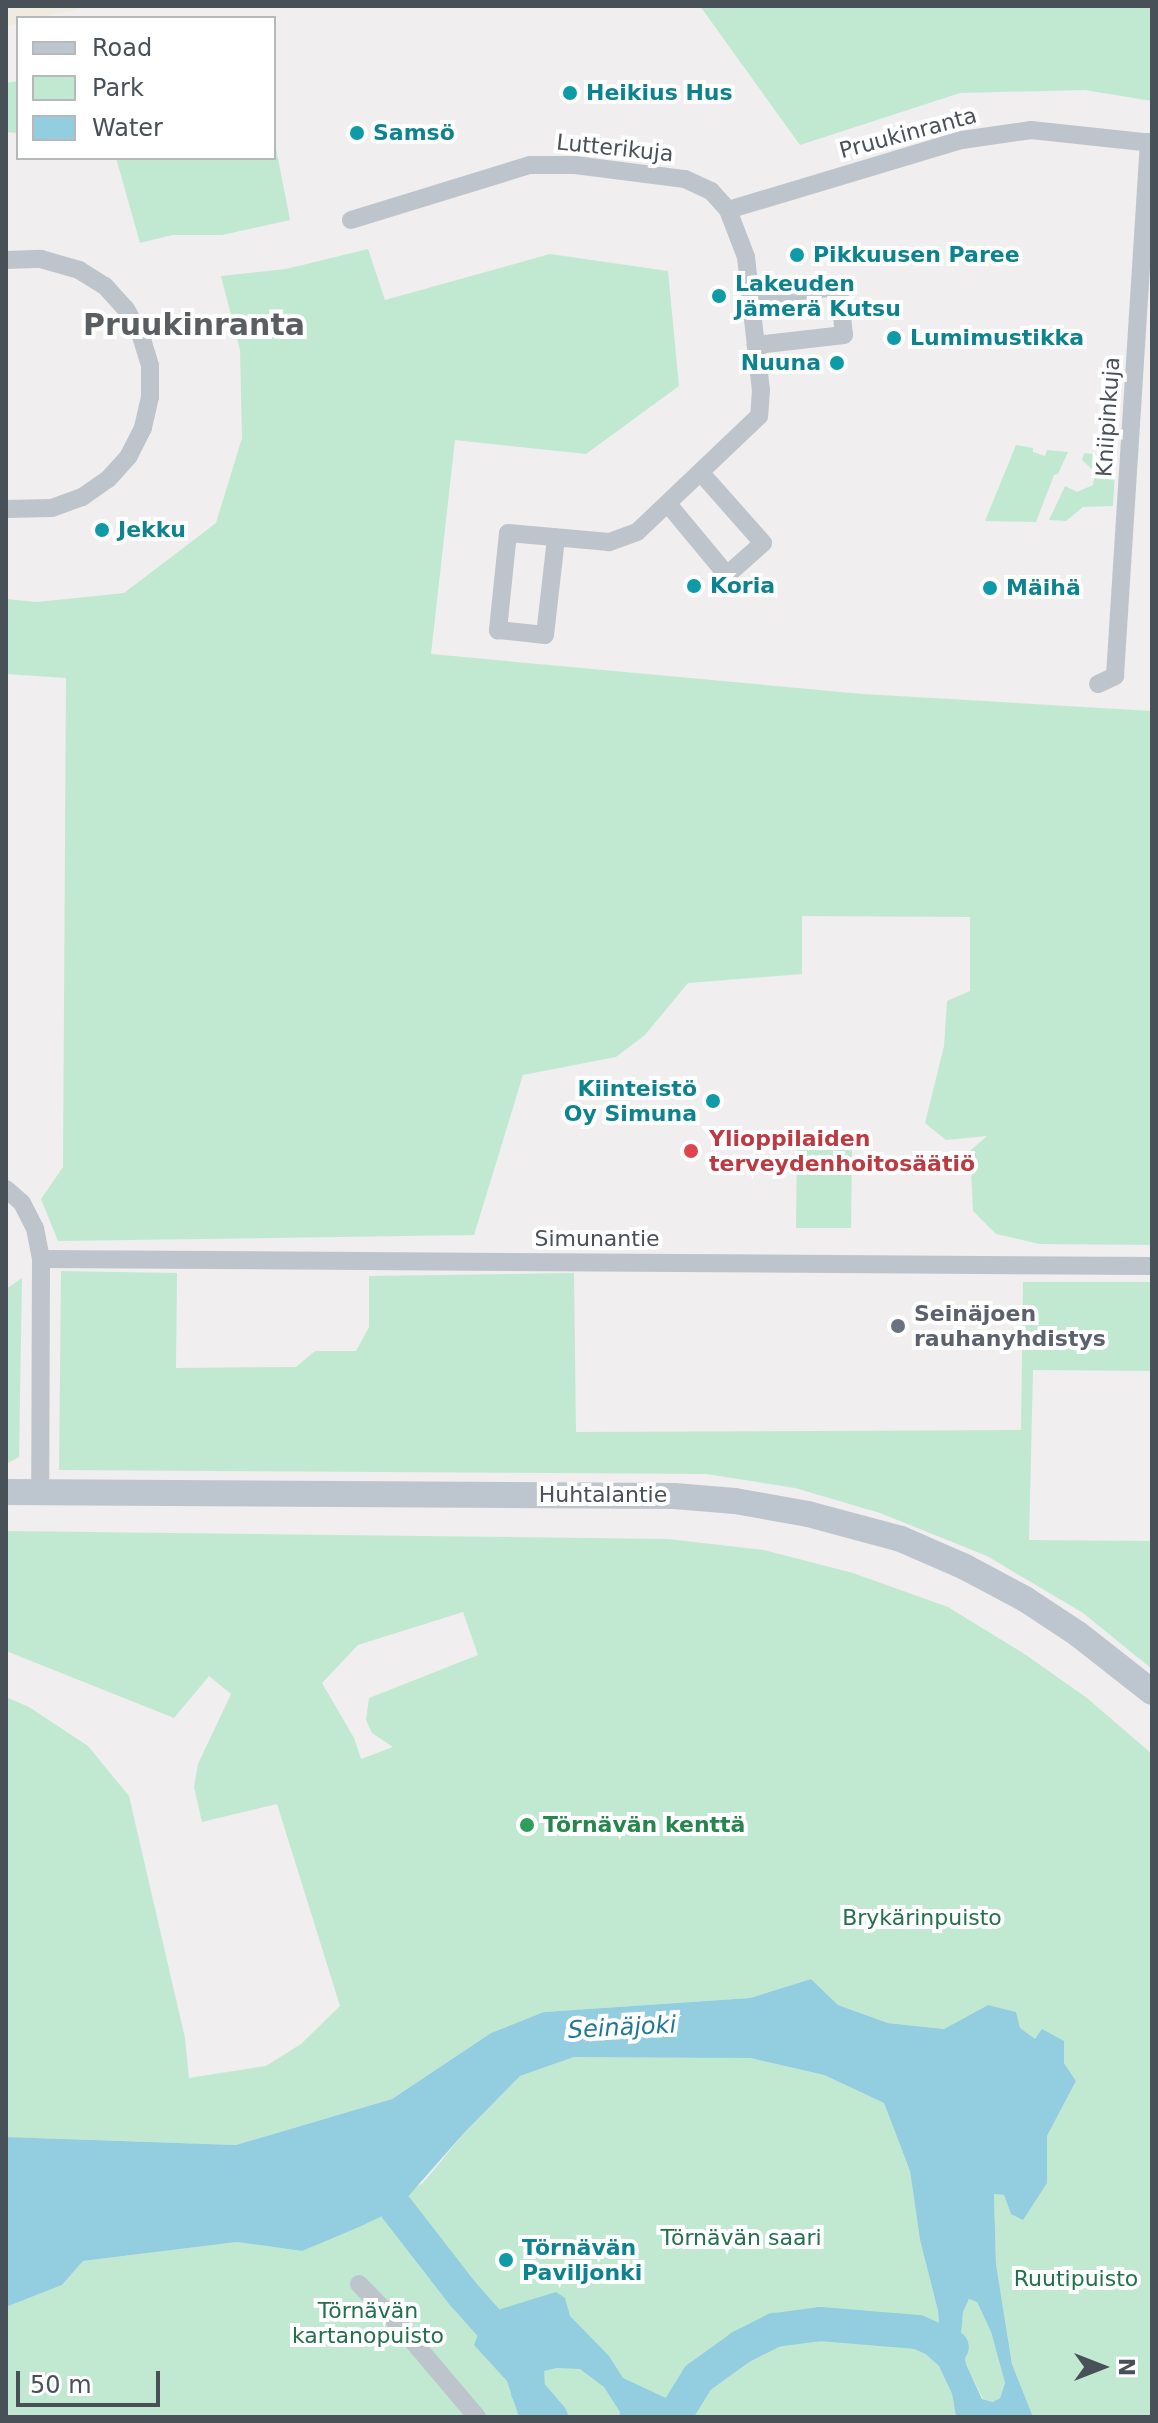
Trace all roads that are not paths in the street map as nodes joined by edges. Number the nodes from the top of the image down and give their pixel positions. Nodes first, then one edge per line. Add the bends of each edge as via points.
1 (1151, 142) edge
2 (728, 210) junction
3 (351, 220) dead end
4 (6, 260) edge
5 (751, 297) junction
6 (756, 345) junction
7 (702, 474) junction
8 (668, 504) junction
9 (6, 509) edge
10 (556, 538) junction
11 (1098, 684) dead end
12 (6, 1189) edge
13 (41, 1259) junction
14 (1152, 1266) edge
15 (6, 1492) edge
16 (40, 1492) junction
17 (1152, 1692) edge
18 (359, 2284) dead end
19 (477, 2417) edge

1 - 2 street, Pruukinranta via 1031,130 962,140
1 - 11 street, Kniipinkuja via 1115,676
2 - 3 street, Lutterikuja via 711,191 685,179 575,165 530,165
2 - 5 street via 739,232
4 - 9 street via 41,259 79,270 105,286 141,336 150,366 150,397 136,442 108,479 82,497 52,508
5 - 6 street
5 - 6 street via 839,287 842,311 844,335
6 - 7 street via 759,416
7 - 8 street
7 - 8 street via 763,543 727,575
8 - 10 street via 637,532 609,542
10 - 10 street via 508,533 498,630 545,635
12 - 13 street via 22,1203 35,1228
13 - 14 street, Simunantie
13 - 16 street
15 - 16 main road, Huhtalantie
16 - 17 main road, Huhtalantie via 674,1496 808,1514 901,1539 965,1567 1078,1634
18 - 19 street

